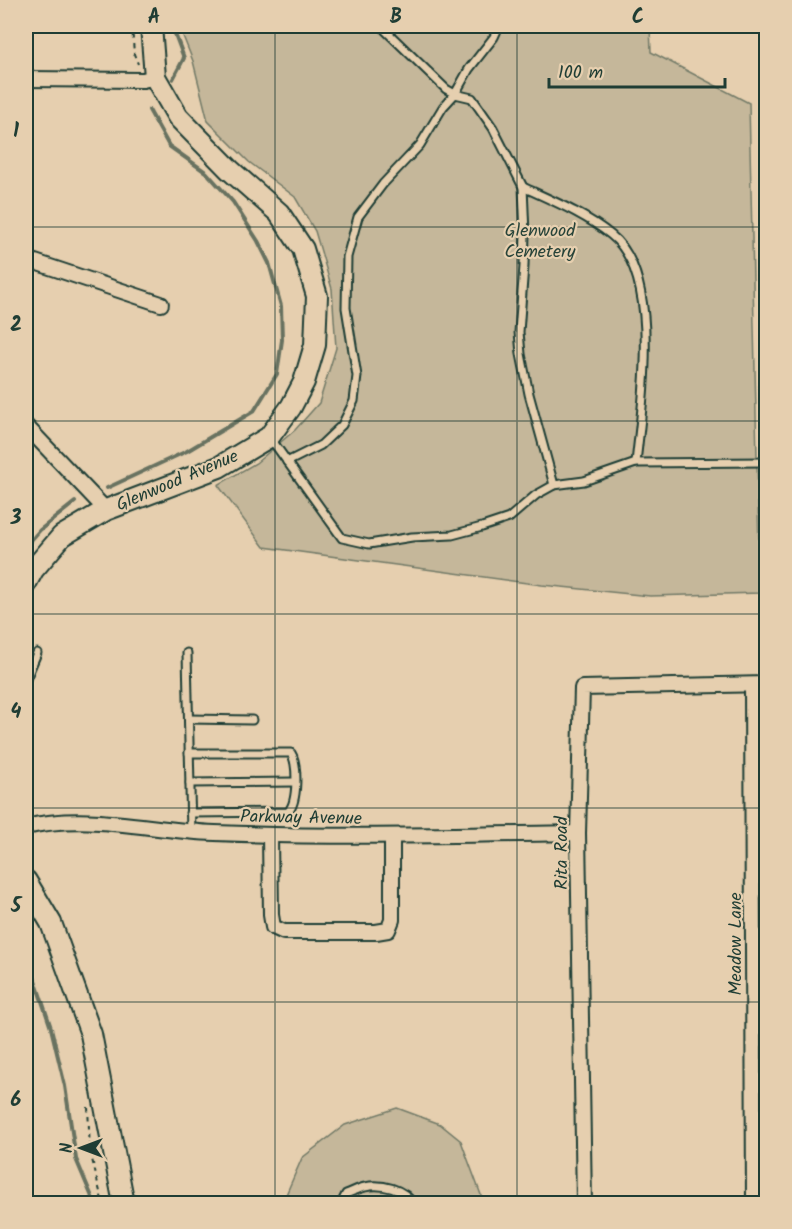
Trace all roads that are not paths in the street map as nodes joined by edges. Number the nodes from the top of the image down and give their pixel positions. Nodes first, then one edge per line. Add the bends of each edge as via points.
1 (151, 26) edge
2 (382, 26) edge
3 (499, 26) edge
4 (149, 78) junction
5 (26, 79) edge
6 (455, 94) junction
7 (523, 187) junction
8 (26, 259) edge
9 (161, 304) dead end
10 (26, 426) edge
11 (269, 437) junction
12 (287, 462) junction
13 (766, 462) edge
14 (636, 463) junction
15 (554, 485) junction
16 (106, 510) junction
17 (26, 583) edge
18 (37, 653) dead end
19 (188, 654) dead end
20 (26, 679) edge
21 (759, 685) edge
22 (189, 719) junction
23 (252, 720) dead end
24 (189, 753) junction
25 (295, 782) junction
26 (190, 783) junction
27 (190, 813) junction
28 (26, 827) edge
29 (191, 833) junction
30 (578, 833) junction
31 (270, 835) junction
32 (392, 836) junction
33 (26, 881) edge
34 (124, 1203) edge
35 (341, 1203) edge
36 (413, 1203) edge
37 (584, 1203) edge
38 (754, 1203) edge

1 - 4 street, Glenwood Avenue
2 - 6 lane
3 - 6 lane
4 - 5 street
4 - 11 street, Glenwood Avenue via 178,117 279,213 303,249 317,296 315,345 304,382
6 - 7 lane via 472,98 493,128
6 - 12 lane via 420,145 358,217 347,257 346,308 357,376 354,401 342,425 321,445
7 - 14 lane via 571,210 612,236 629,254 637,273 647,366
7 - 15 lane via 521,354
8 - 9 street
10 - 16 street
11 - 12 lane
11 - 16 street, Glenwood Avenue via 219,467
12 - 15 lane via 342,538 362,543 482,527 509,518
13 - 14 lane
14 - 15 lane via 584,481
16 - 17 street, Glenwood Avenue via 62,536
18 - 20 lane
19 - 22 lane
21 - 30 street, Rita Road via 582,688
21 - 38 street, Meadow Lane
22 - 23 lane
22 - 24 lane
24 - 25 lane via 291,753 295,759
24 - 26 lane
25 - 26 lane
25 - 27 lane via 295,802 288,812
26 - 27 lane
27 - 29 lane
28 - 29 street, Parkway Avenue via 76,820
29 - 31 street, Parkway Avenue
30 - 32 street, Parkway Avenue
30 - 37 street, Rita Road
31 - 32 street, Parkway Avenue
31 - 32 street via 271,915 273,927 285,932 388,930 392,920
33 - 34 street via 51,923 91,1034
35 - 36 lane via 346,1194 366,1186 388,1186 410,1197

